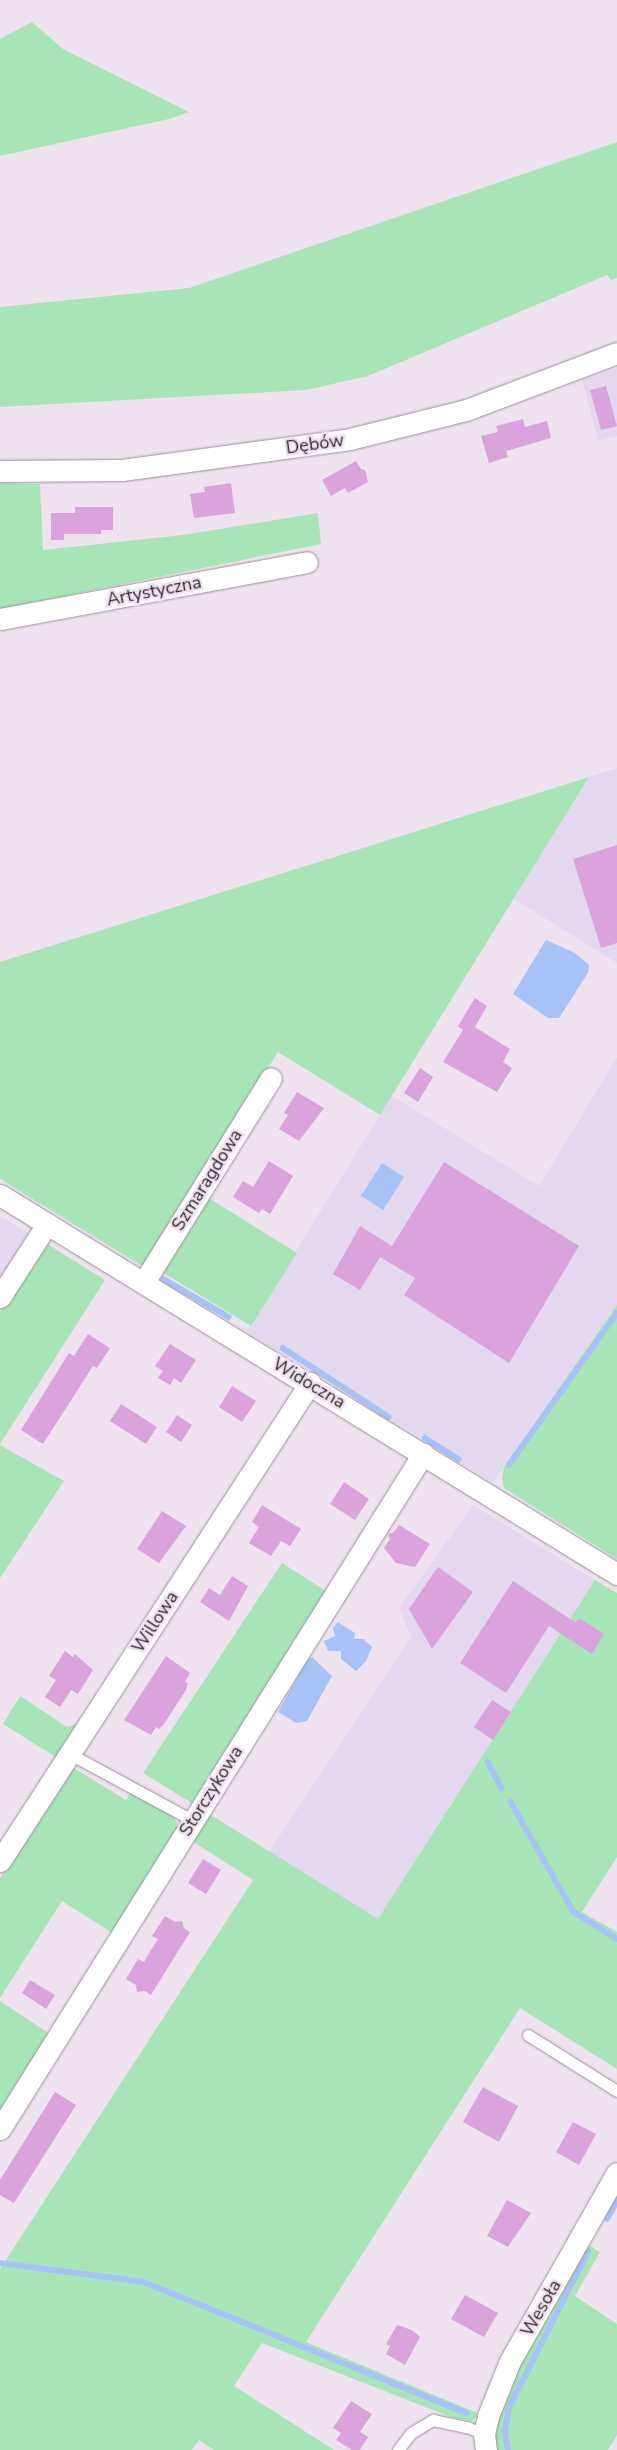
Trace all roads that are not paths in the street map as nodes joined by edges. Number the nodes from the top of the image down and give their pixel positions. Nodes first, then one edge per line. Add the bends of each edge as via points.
1 (617, 353) edge
2 (0, 471) edge
3 (307, 562) dead end
4 (0, 619) edge
5 (271, 1078) dead end
6 (0, 1195) edge
7 (47, 1224) junction
8 (144, 1282) junction
9 (0, 1297) edge
10 (310, 1383) junction
11 (423, 1454) junction
12 (617, 1574) edge
13 (70, 1754) junction
14 (192, 1820) junction
15 (0, 1861) edge
16 (528, 2035) dead end
17 (617, 2091) edge
18 (0, 2128) edge
19 (617, 2173) edge
20 (485, 2442) edge
21 (398, 2450) edge

1 - 2 street, Dębów via 466,410 350,439 122,470
3 - 4 street, Artystyczna
5 - 8 street, Szmaragdowa
6 - 7 street, Widoczna
7 - 8 street, Widoczna
7 - 9 street
8 - 10 street, Widoczna
10 - 11 street, Widoczna
10 - 13 street, Willowa
11 - 12 street, Widoczna
11 - 14 street, Storczykowa
13 - 14 lane
13 - 15 street, Willowa
14 - 18 street, Storczykowa
16 - 17 lane
19 - 20 street, Wesoła via 510,2361 491,2408
20 - 21 lane via 467,2427 433,2420 411,2433

